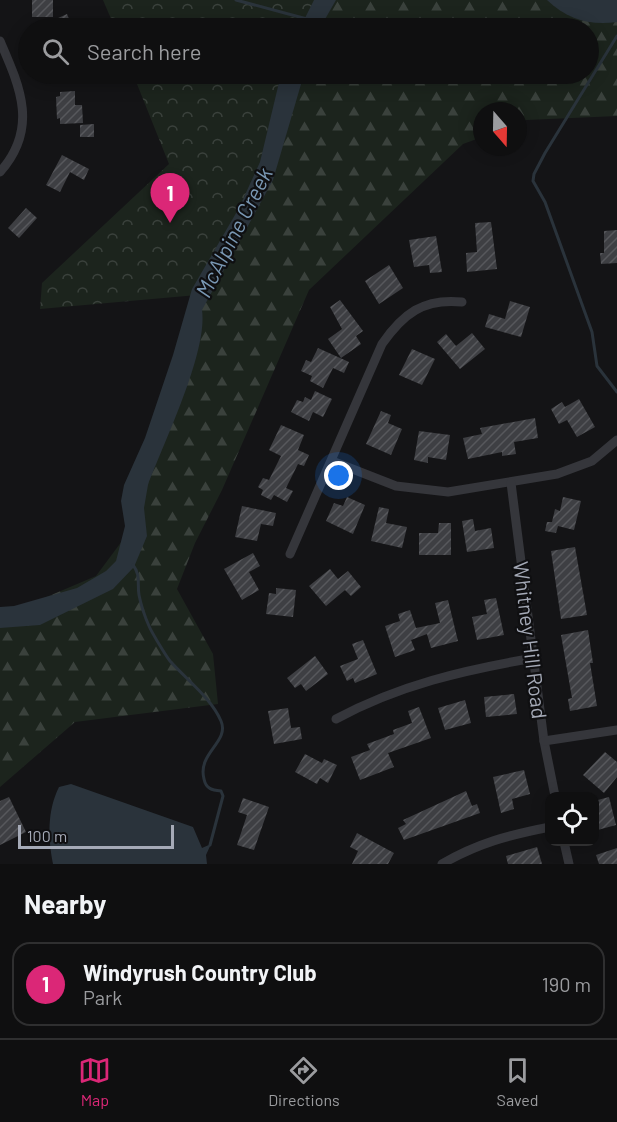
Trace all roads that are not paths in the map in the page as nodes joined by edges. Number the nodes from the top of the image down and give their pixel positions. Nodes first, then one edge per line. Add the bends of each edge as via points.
1 (0, 41) edge
2 (0, 172) edge
3 (462, 302) dead end
4 (617, 440) edge
5 (332, 461) junction
6 (511, 483) junction
7 (290, 554) dead end
8 (534, 658) junction
9 (336, 720) dead end
10 (617, 730) edge
11 (544, 741) junction
12 (554, 792) edge
13 (545, 828) edge
14 (565, 846) edge
15 (442, 864) edge
16 (569, 864) edge

1 - 2 street via 18,84 24,113 14,151
3 - 5 street via 432,304 400,318 382,344
4 - 6 street via 592,461 557,474
5 - 6 street via 396,486 424,490 448,492
5 - 7 street
6 - 8 street, Whitney Hill Road
8 - 9 street via 431,678
8 - 11 street, Whitney Hill Road
10 - 11 street
11 - 12 street, Whitney Hill Road
13 - 15 street via 498,837
14 - 16 street

